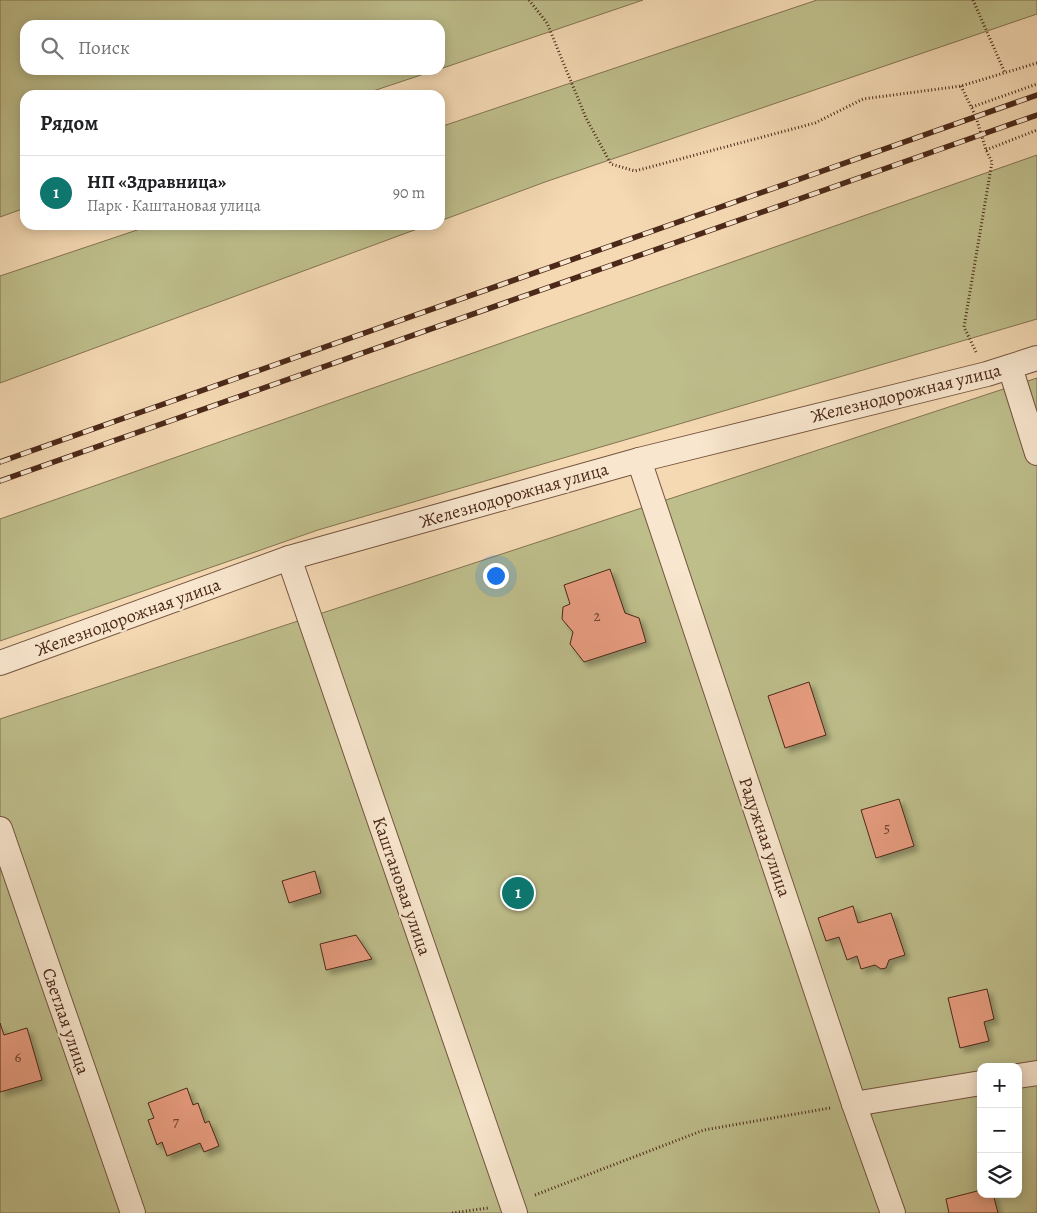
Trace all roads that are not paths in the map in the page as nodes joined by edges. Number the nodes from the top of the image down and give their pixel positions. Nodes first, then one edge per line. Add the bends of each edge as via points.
1 (1037, 358) edge
2 (1010, 367) junction
3 (1037, 453) edge
4 (638, 460) junction
5 (290, 558) junction
6 (0, 663) edge
7 (0, 829) edge
8 (1037, 1073) edge
9 (1022, 1075) edge
10 (977, 1084) edge
11 (854, 1104) junction
12 (514, 1209) edge
13 (133, 1213) edge
14 (893, 1213) edge

1 - 2 street, Железнодорожная улица
2 - 3 street
2 - 4 street, Железнодорожная улица
4 - 5 street, Железнодорожная улица
4 - 11 street, Радужная улица
5 - 6 street, Железнодорожная улица
5 - 12 street, Каштановая улица
7 - 13 street, Светлая улица
8 - 9 street
10 - 11 street
11 - 14 street, Радужная улица

